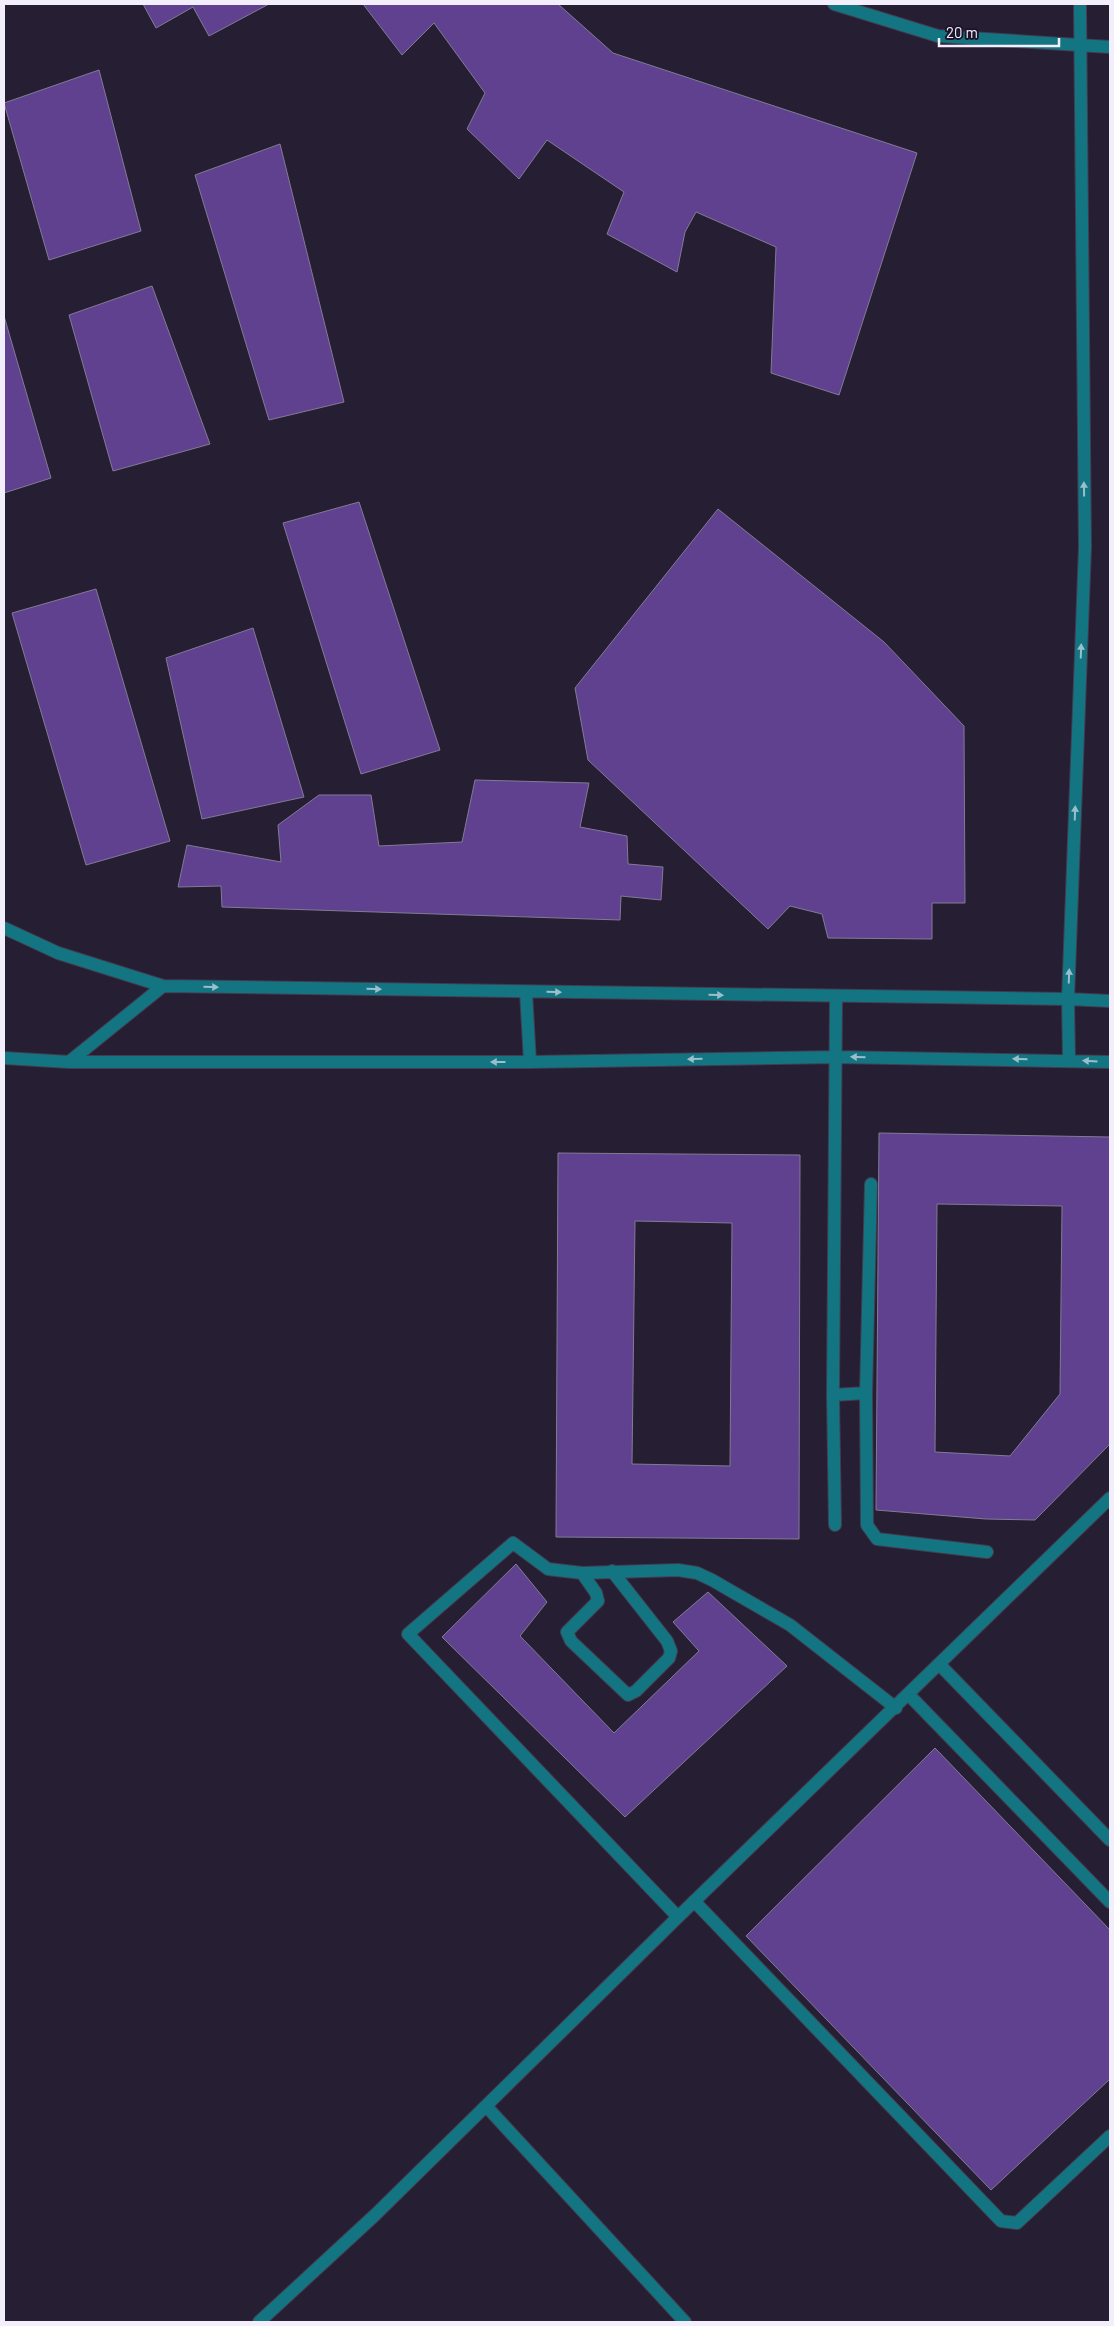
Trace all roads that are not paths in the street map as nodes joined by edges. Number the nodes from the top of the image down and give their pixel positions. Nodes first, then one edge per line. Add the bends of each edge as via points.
1 (834, 4) edge
2 (1080, 4) edge
3 (1080, 46) junction
4 (1110, 47) edge
5 (4, 928) edge
6 (162, 986) junction
7 (526, 992) junction
8 (836, 996) junction
9 (1068, 999) junction
10 (1110, 1002) edge
11 (835, 1057) junction
12 (4, 1058) edge
13 (1069, 1060) junction
14 (69, 1062) junction
15 (530, 1062) junction
16 (1110, 1062) edge
17 (871, 1184) dead end
18 (866, 1393) junction
19 (833, 1395) junction
20 (1110, 1498) edge
21 (835, 1525) dead end
22 (987, 1552) dead end
23 (612, 1571) junction
24 (582, 1572) junction
25 (940, 1665) junction
26 (909, 1695) junction
27 (896, 1708) junction
28 (1110, 1840) edge
29 (694, 1901) junction
30 (1110, 1902) edge
31 (678, 1917) junction
32 (486, 2106) junction
33 (1110, 2136) edge
34 (259, 2322) edge
35 (685, 2322) edge

1 - 3 street via 938,36
2 - 3 street
3 - 4 street
9 -> 3 street via 1085,547
5 - 6 street via 58,953
6 -> 7 street
6 - 14 street
7 -> 8 street
7 - 15 street
8 - 9 street
8 - 11 street
9 - 10 street
9 - 13 street
13 -> 11 street
11 -> 15 street
11 - 19 street
12 - 14 street
16 -> 13 street
15 -> 14 street
17 - 18 street
18 - 19 street
18 - 22 street via 867,1525 877,1540
19 - 21 street
20 - 25 street
23 - 24 street
23 - 24 street via 667,1640 671,1651 669,1658 636,1691 628,1694 572,1641 567,1632 598,1601
23 - 27 street via 678,1570 712,1580 790,1625
24 - 31 street via 548,1569 513,1543 408,1634
25 - 26 street
25 - 28 street
26 - 27 street
26 - 30 street
27 - 29 street
29 - 31 street
29 - 33 street via 1002,2221 1017,2222
31 - 32 street
32 - 34 street via 375,2216
32 - 35 street

